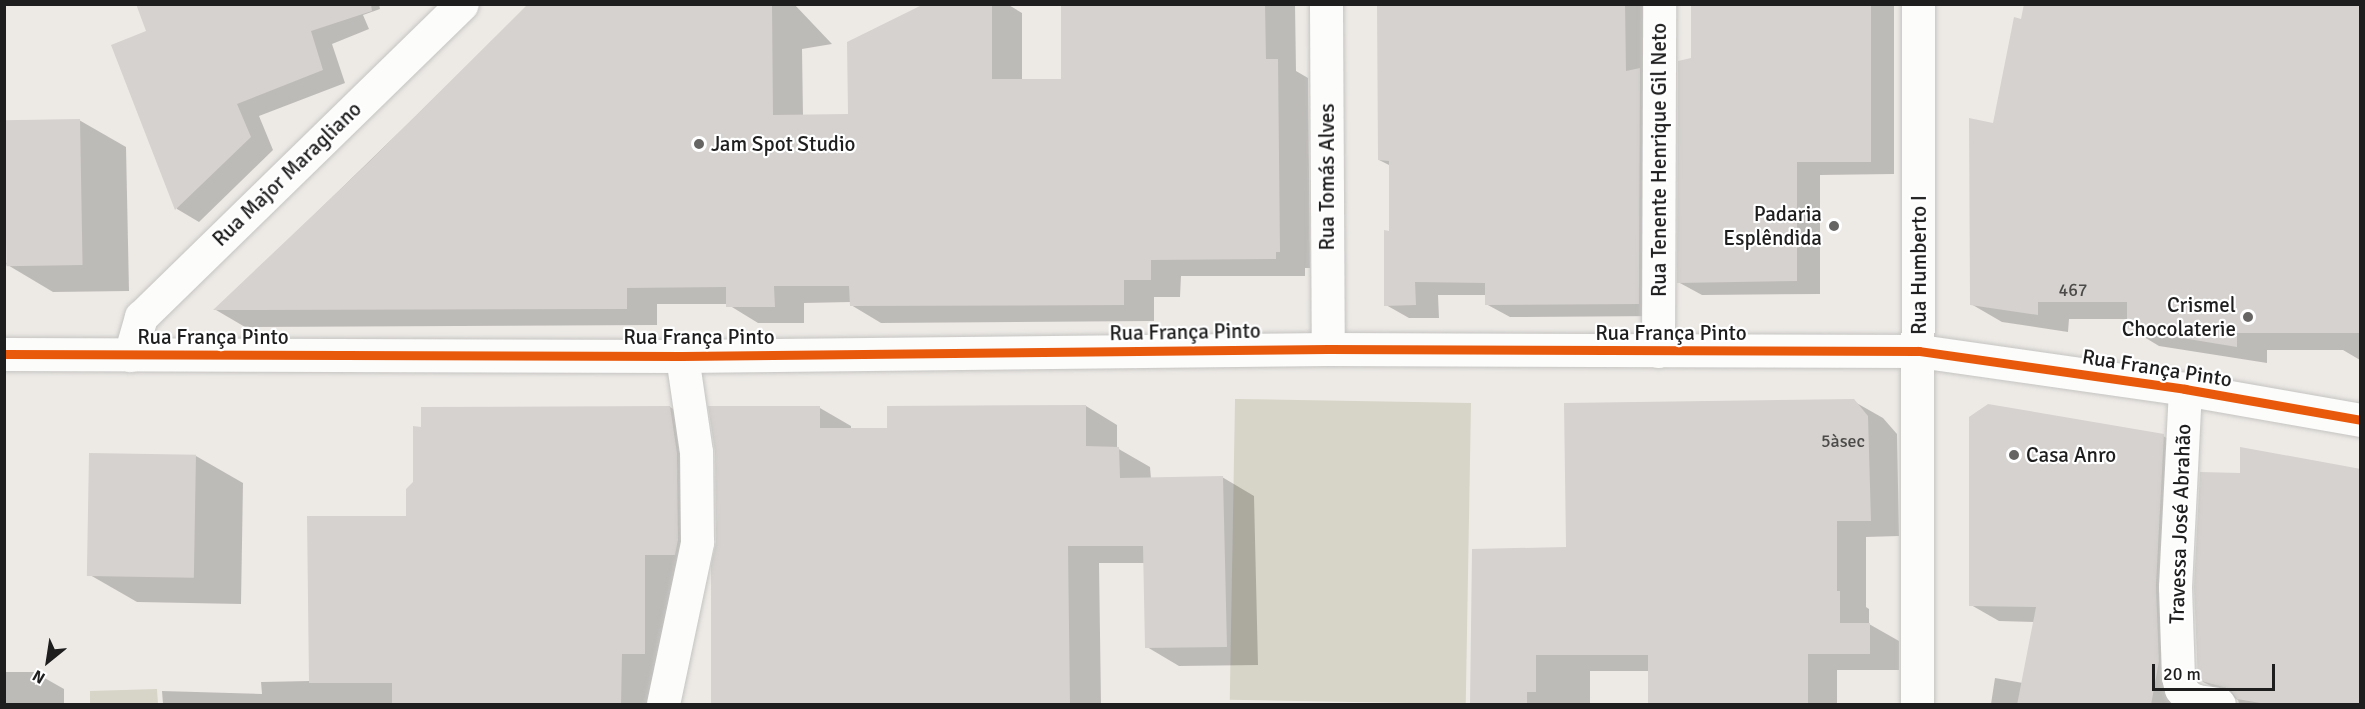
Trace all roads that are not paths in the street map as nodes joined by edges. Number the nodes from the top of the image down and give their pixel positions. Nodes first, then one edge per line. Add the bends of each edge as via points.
1 (1326, 4) edge
2 (1659, 4) edge
3 (1918, 4) edge
4 (450, 10) edge
5 (1328, 349) junction
6 (1658, 351) junction
7 (1919, 351) junction
8 (4, 354) edge
9 (130, 355) junction
10 (682, 356) junction
11 (2185, 389) junction
12 (2361, 420) edge
13 (663, 705) edge
14 (1917, 705) edge
15 (2219, 705) edge

1 - 5 street, Rua Tomás Alves
2 - 6 street, Rua Tenente Henrique Gil Neto
3 - 7 street, Rua Humberto I
4 - 9 street, Rua Major Maragliano via 141,316
5 - 6 street, Rua França Pinto
5 - 10 street, Rua França Pinto
6 - 7 street, Rua França Pinto
7 - 11 street, Rua França Pinto
7 - 14 street, Rua Humberto I
8 - 9 street, Rua França Pinto
9 - 10 street, Rua França Pinto
10 - 13 street via 696,452 697,542
11 - 12 street, Rua França Pinto
11 - 15 street, Travessa José Abrahão via 2175,587 2178,676 2188,697

